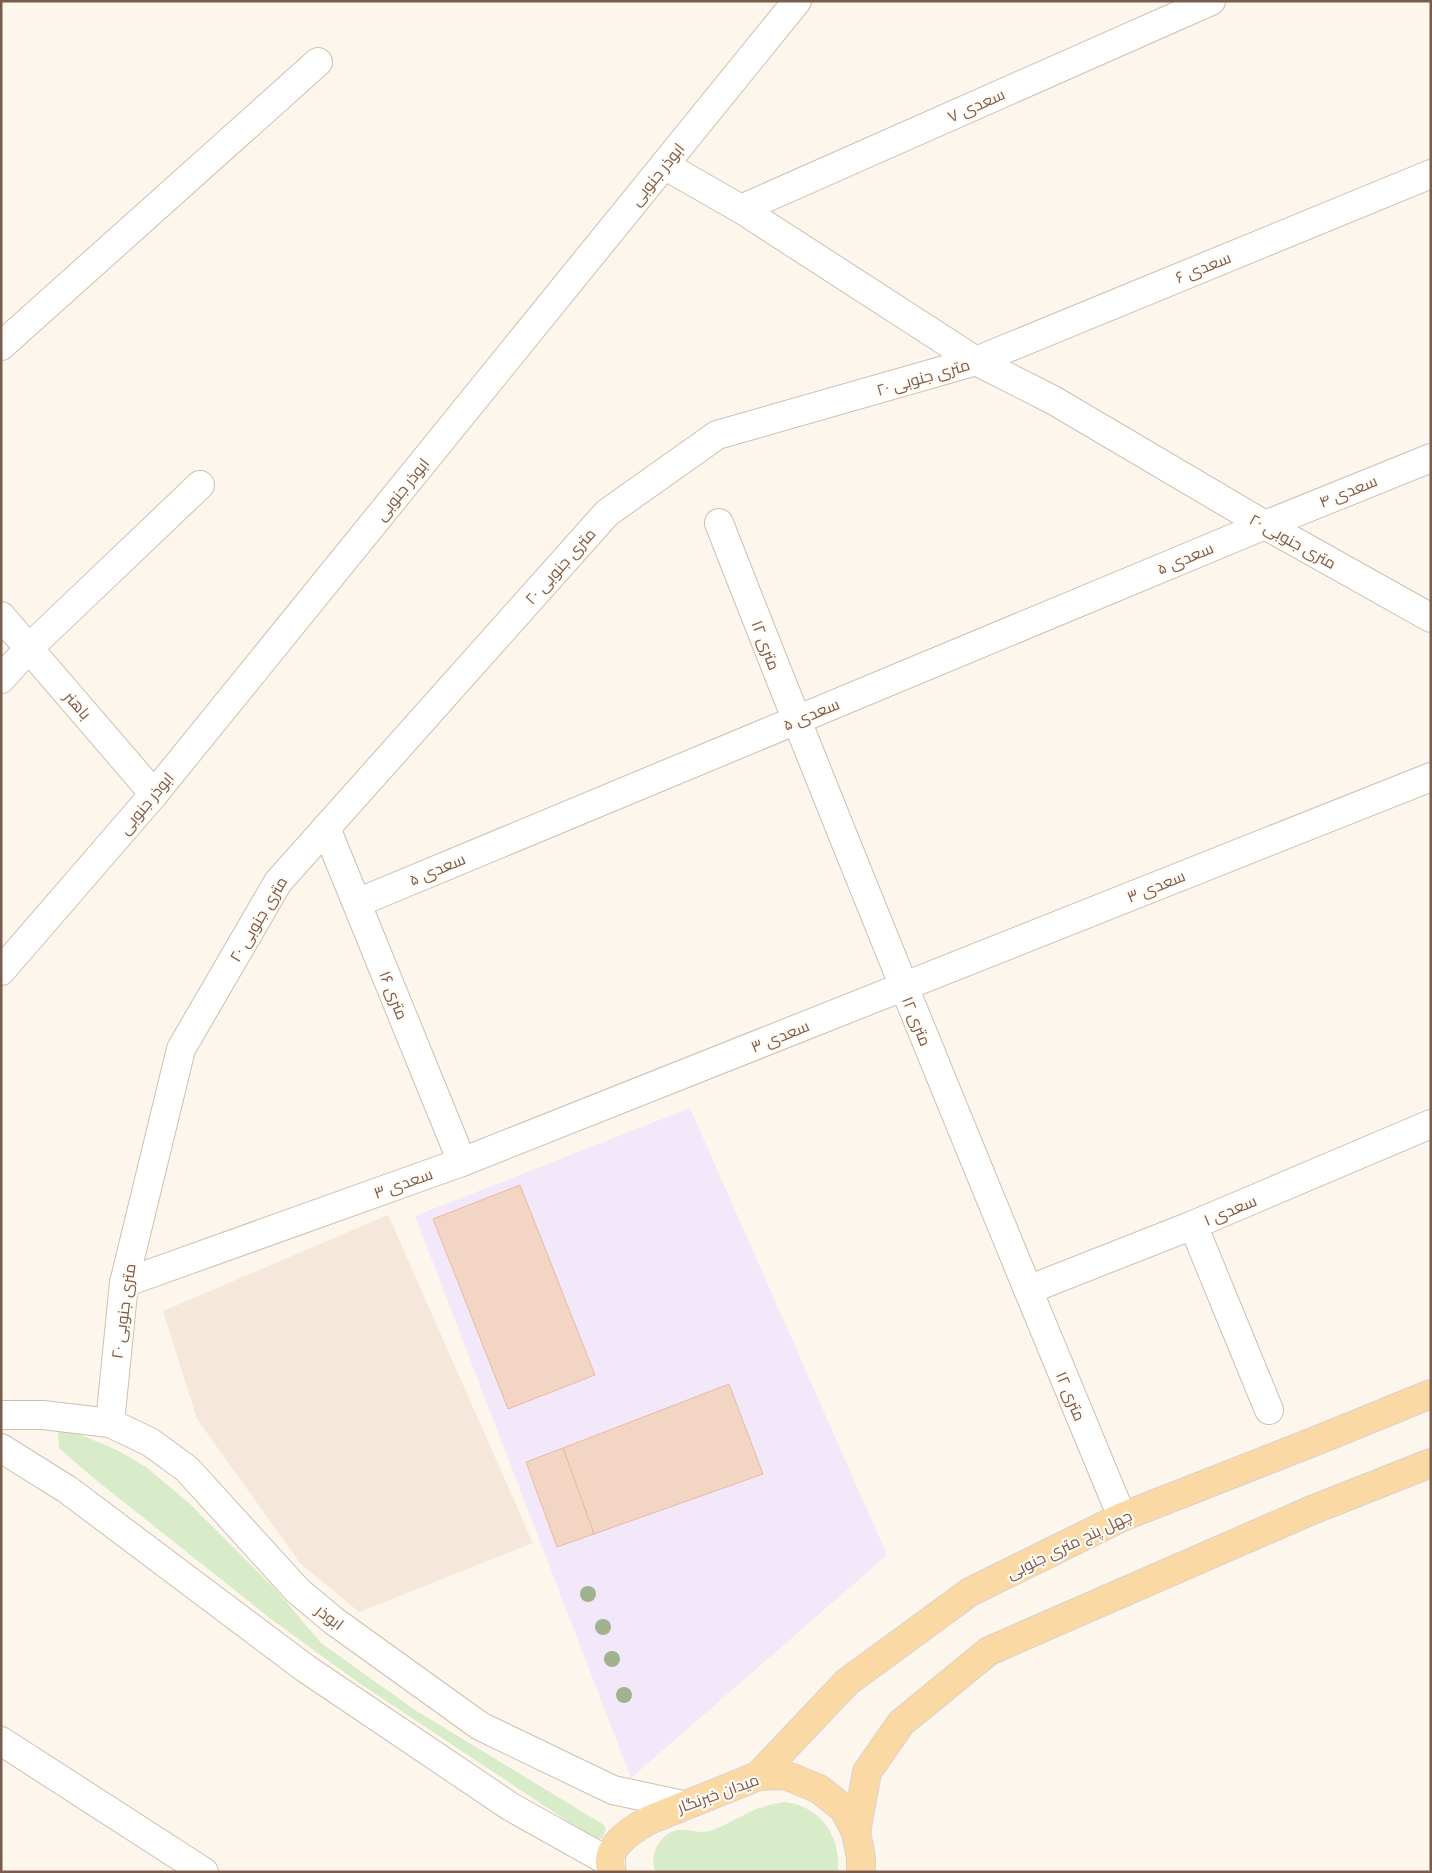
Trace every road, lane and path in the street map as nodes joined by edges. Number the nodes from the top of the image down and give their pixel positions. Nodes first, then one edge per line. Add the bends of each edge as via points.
1 (797, 1) edge
2 (1211, 1) edge
3 (318, 62) dead end
4 (664, 165) junction
5 (1431, 174) edge
6 (741, 209) junction
7 (1, 346) edge
8 (976, 361) junction
9 (1431, 458) edge
10 (200, 485) dead end
11 (719, 523) dead end
12 (1265, 525) junction
13 (1, 616) edge
14 (1431, 618) edge
15 (29, 648) junction
16 (1, 679) edge
17 (796, 720) junction
18 (1431, 776) edge
19 (154, 794) junction
20 (326, 828) junction
21 (357, 903) junction
22 (1, 971) edge
23 (903, 987) junction
24 (1431, 1124) edge
25 (462, 1162) junction
26 (1193, 1225) junction
27 (124, 1283) junction
28 (1028, 1290) junction
29 (1431, 1394) edge
30 (1269, 1410) dead end
31 (1, 1415) edge
32 (110, 1423) junction
33 (1, 1448) edge
34 (1431, 1463) edge
35 (1122, 1517) junction
36 (1, 1741) edge
37 (758, 1776) junction
38 (683, 1805) junction
39 (856, 1832) junction
40 (611, 1867) edge
41 (204, 1872) edge
42 (861, 1872) edge

1 - 4 street, ابوذر جنوبی
2 - 6 street, سعدی ۷
3 - 7 street
4 - 6 street
4 - 19 street, ابوذر جنوبی
5 - 8 street, سعدی ۶
6 - 8 street
8 - 12 street, ۲۰ متری جنوبی via 1053,400
8 - 20 street, ۲۰ متری جنوبی via 717,436 607,513
9 - 12 street, سعدی ۴
10 - 15 street
11 - 17 street, ۱۲ متری
12 - 14 street, ۲۰ متری جنوبی
12 - 17 street, سعدی ۵
13 - 15 street, باهنر
15 - 16 street
15 - 19 street, باهنر
17 - 21 street, سعدی ۵
17 - 23 street, ۱۲ متری
18 - 23 street, سعدی ۳
19 - 22 street, ابوذر جنوبی
20 - 21 street, ۱۶ متری
20 - 27 street, ۲۰ متری جنوبی via 278,882 181,1050
21 - 25 street, ۱۶ متری
23 - 25 street, سعدی ۳
23 - 28 street, ۱۲ متری
24 - 26 street, سعدی ۱
25 - 27 street, سعدی ۳
26 - 28 street, سعدی ۱
26 - 30 street
27 - 32 street, ۲۰ متری جنوبی
28 - 35 street, ۱۲ متری
29 - 35 main road, چهل پنج متری جنوبی
31 - 32 street, ابوذر via 42,1415
32 - 38 street, ابوذر via 150,1442 187,1469 298,1591 334,1621 480,1726 613,1790
33 - 40 street via 68,1490 305,1668 511,1808
34 - 39 main road via 1312,1510 989,1651 901,1723 867,1772
35 - 37 main road, چهل پنج متری جنوبی via 970,1592 848,1682
36 - 41 street
37 - 38 main road, میدان خبرنگار
37 - 39 main road, میدان خبرنگار via 785,1775 819,1788 844,1808
38 - 40 main road, میدان خبرنگار via 656,1816 617,1842
39 - 42 main road, میدان خبرنگار

